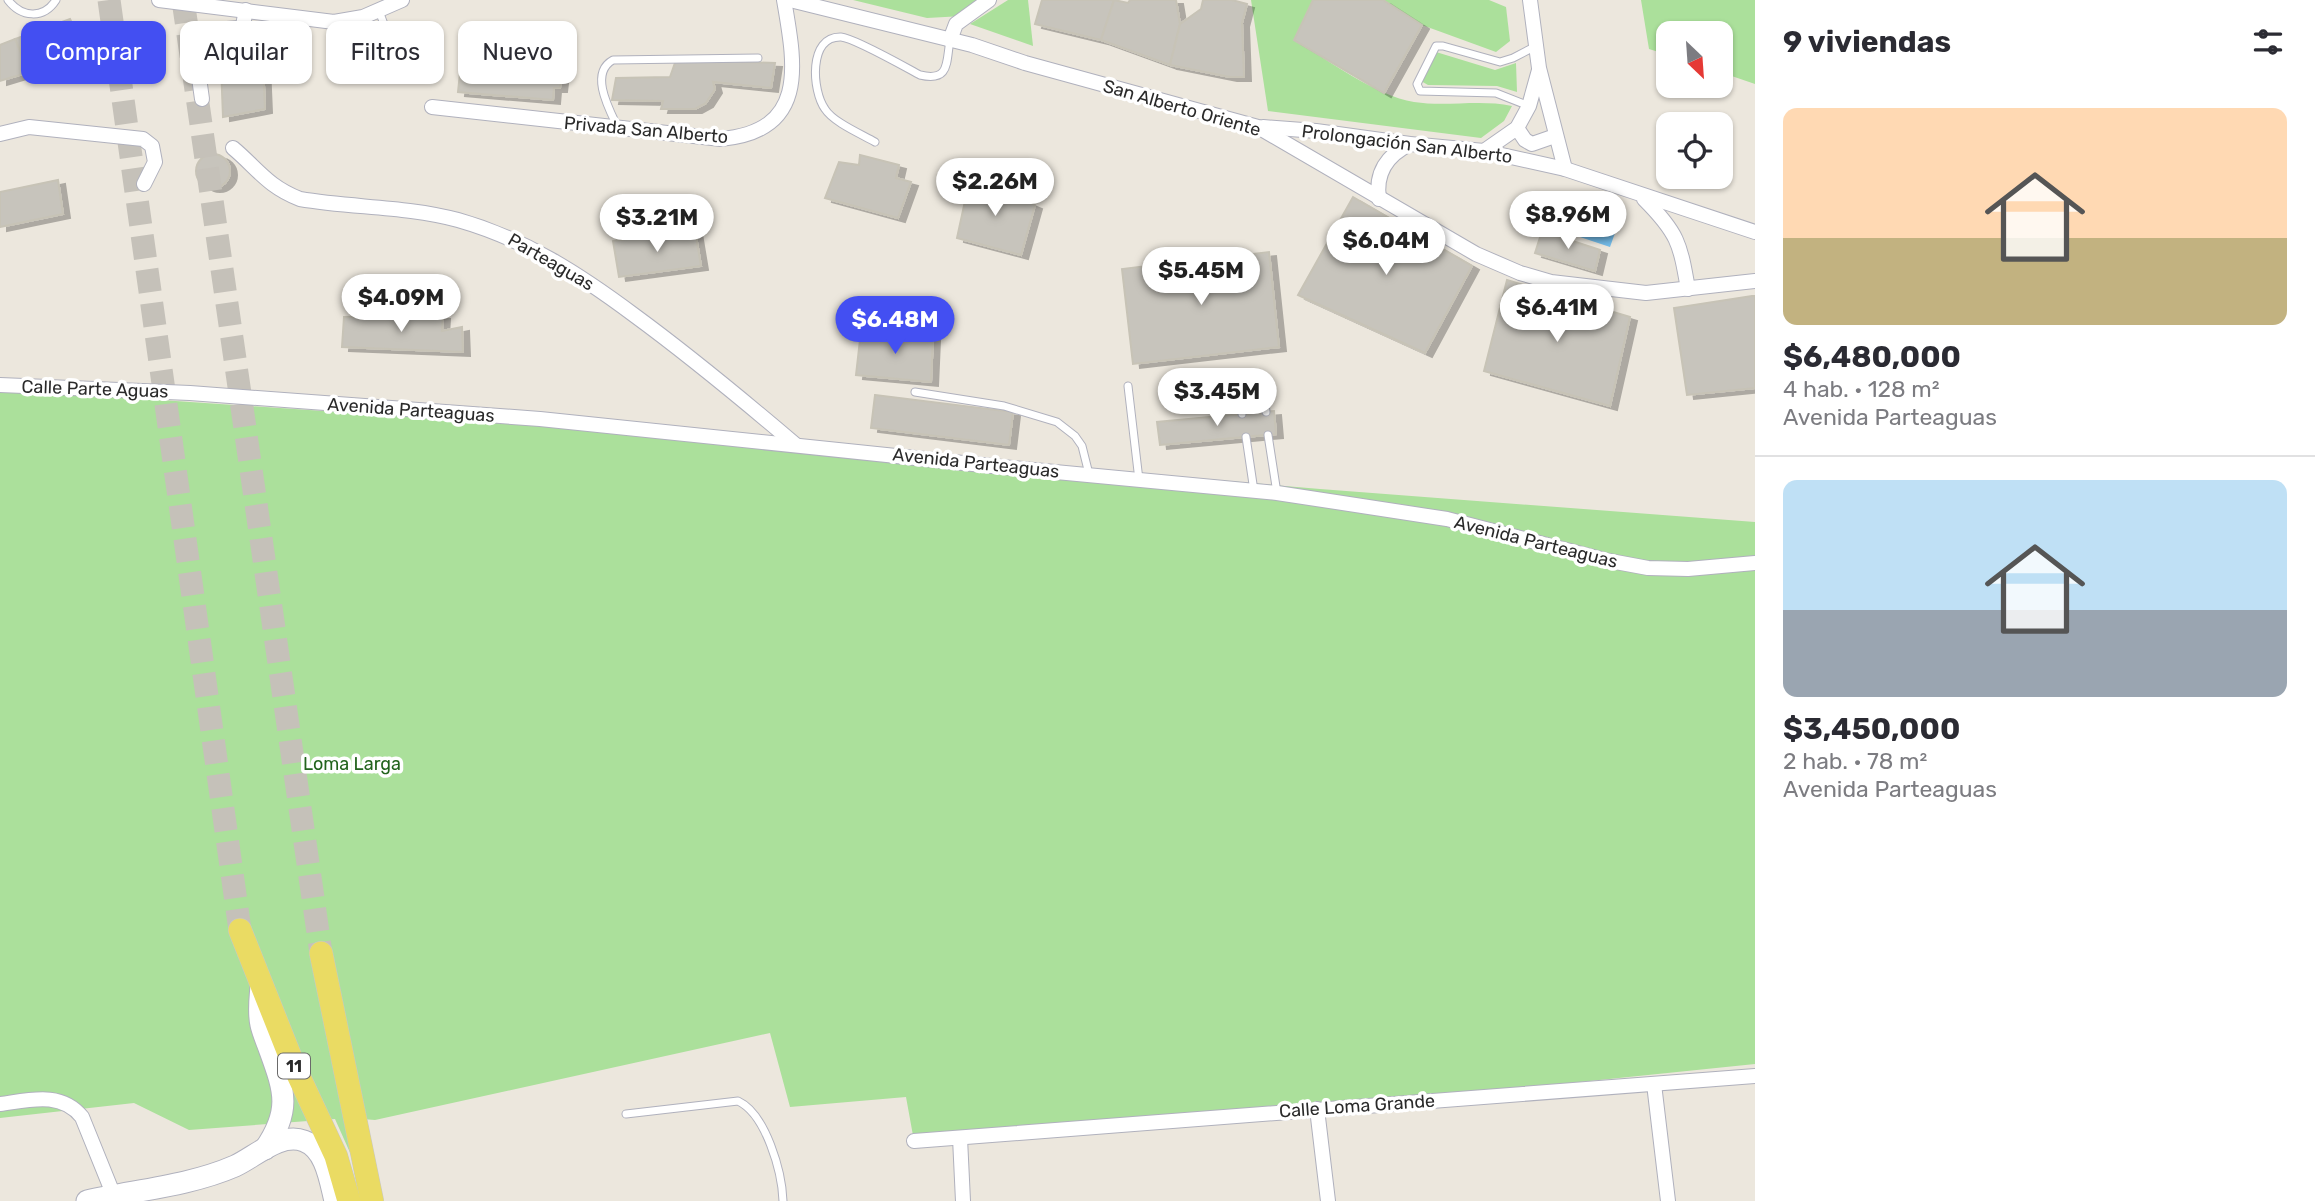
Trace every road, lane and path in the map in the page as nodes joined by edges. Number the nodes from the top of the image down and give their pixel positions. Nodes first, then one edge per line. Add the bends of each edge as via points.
1 (8, 0) edge
2 (56, 0) edge
3 (159, 0) edge
4 (402, 0) edge
5 (785, 0) edge
6 (790, 0) edge
7 (989, 0) edge
8 (1530, 0) edge
9 (246, 10) junction
10 (379, 10) junction
11 (383, 21) edge
12 (950, 40) junction
13 (1536, 46) junction
14 (758, 58) dead end
15 (1539, 68) junction
16 (202, 99) dead end
17 (1529, 106) junction
18 (432, 107) dead end
19 (1258, 127) junction
20 (618, 128) junction
21 (1517, 128) junction
22 (0, 134) edge
23 (1555, 136) junction
24 (874, 142) dead end
25 (1410, 144) junction
26 (233, 148) dead end
27 (1484, 151) junction
28 (1565, 169) junction
29 (144, 184) dead end
30 (1641, 196) junction
31 (1379, 199) junction
32 (1755, 232) edge
33 (1755, 281) edge
34 (1688, 289) junction
35 (0, 386) edge
36 (1128, 386) dead end
37 (1239, 386) junction
38 (915, 392) dead end
39 (190, 393) joint
40 (1177, 395) dead end
41 (1266, 412) dead end
42 (1242, 414) dead end
43 (1268, 435) dead end
44 (1246, 437) dead end
45 (796, 445) junction
46 (1089, 474) junction
47 (1140, 481) junction
48 (1254, 491) junction
49 (1277, 493) junction
50 (1755, 563) edge
51 (240, 930) tunnel mouth
52 (321, 953) tunnel mouth
53 (261, 986) junction
54 (1755, 1076) edge
55 (1654, 1084) junction
56 (0, 1104) edge
57 (1317, 1110) junction
58 (626, 1114) dead end
59 (960, 1138) junction
60 (914, 1141) dead end
61 (265, 1149) junction
62 (115, 1198) edge
63 (87, 1201) edge
64 (335, 1201) edge
65 (349, 1201) edge
66 (372, 1201) edge
67 (783, 1201) edge
68 (964, 1201) edge
69 (1328, 1201) edge
70 (1668, 1201) edge

1 - 2 lane via 22,13 34,15
3 - 9 street
4 - 10 street
5 - 20 street, Privada San Alberto via 793,80 782,109 766,125 745,136 721,139
6 - 12 street, San Alberto Oriente
7 - 12 street via 956,24
8 - 13 street
9 - 10 street via 334,22
9 - 16 street via 239,28 203,31 194,42
10 - 11 lane
12 - 19 street, San Alberto Oriente
12 - 24 lane via 945,68 932,78 849,39 834,38 821,48 817,88 825,110
13 - 15 street
13 - 17 lane via 1500,62 1436,46 1417,84 1420,91 1496,93
14 - 20 lane via 613,60 602,73 603,91
15 - 17 street
15 - 23 street
17 - 21 street
18 - 20 street, Privada San Alberto
19 - 25 street, Prolongación San Alberto
19 - 31 street, San Alberto Oriente
21 - 23 street via 1532,144
21 - 27 street
22 - 29 street via 29,127 142,139 152,146 155,162
23 - 28 street
25 - 27 street, Prolongación San Alberto
25 - 31 street via 1385,162 1377,186
26 - 45 street, Parteaguas via 263,179 300,199 455,220 501,234 540,253 582,276 649,326
27 - 28 street, Prolongación San Alberto
28 - 30 street, Prolongación San Alberto
30 - 32 street, Prolongación San Alberto
30 - 34 street via 1678,240
31 - 34 street, San Alberto Oriente via 1476,254 1550,282 1633,292
33 - 34 street, San Alberto Oriente
35 - 39 street, Calle Parte Aguas
36 - 47 lane
37 - 40 lane
37 - 41 lane via 1263,383
37 - 42 lane
38 - 46 lane via 1004,406 1057,422 1082,446
39 - 45 street, Avenida Parteaguas via 540,419
43 - 49 lane
44 - 48 lane
45 - 46 street, Avenida Parteaguas
46 - 47 street, Avenida Parteaguas
47 - 48 street, Avenida Parteaguas
48 - 49 street, Avenida Parteaguas
49 - 50 street, Avenida Parteaguas via 1447,519 1648,568
51 - 53 main road, 11
52 - 66 main road
53 - 61 street via 261,1027 284,1097 280,1123
53 - 65 main road, 11 via 336,1156
54 - 55 street, Calle Loma Grande
55 - 57 street, Calle Loma Grande
55 - 70 street
56 - 62 street via 54,1099 76,1109
57 - 59 street, Calle Loma Grande
57 - 69 street
58 - 67 lane via 743,1103 758,1120 772,1151
59 - 60 street, Calle Loma Grande
59 - 68 street
61 - 62 street via 211,1175
61 - 64 street via 293,1139 312,1145 324,1164
62 - 63 street

